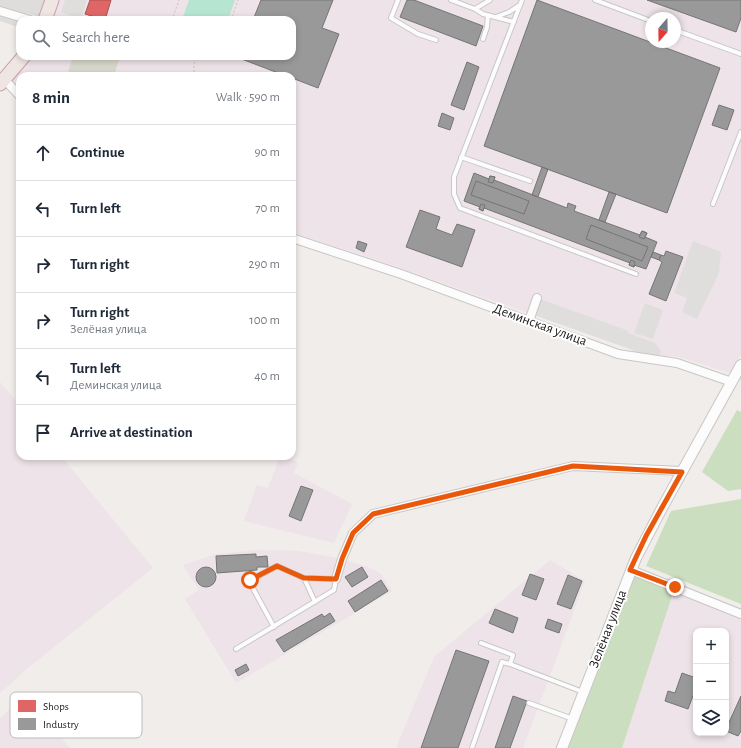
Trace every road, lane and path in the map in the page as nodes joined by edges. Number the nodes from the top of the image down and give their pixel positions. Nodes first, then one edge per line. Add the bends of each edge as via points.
1 (52, 0) edge
2 (179, 0) edge
3 (238, 0) edge
4 (398, 0) edge
5 (451, 0) edge
6 (490, 0) edge
7 (522, 0) edge
8 (595, 0) edge
9 (520, 5) junction
10 (475, 9) junction
11 (0, 11) edge
12 (17, 16) edge
13 (46, 16) edge
14 (173, 16) edge
15 (232, 16) edge
16 (488, 16) junction
17 (495, 17) junction
18 (645, 19) edge
19 (514, 22) junction
20 (681, 32) edge
21 (436, 40) dead end
22 (483, 40) dead end
23 (741, 54) edge
24 (21, 60) edge
25 (196, 60) edge
26 (194, 72) edge
27 (2, 82) edge
28 (16, 93) edge
29 (741, 132) edge
30 (461, 157) junction
31 (530, 181) dead end
32 (713, 204) dead end
33 (296, 239) edge
34 (636, 274) dead end
35 (537, 298) dead end
36 (529, 321) junction
37 (741, 365) edge
38 (732, 382) junction
39 (682, 472) junction
40 (630, 570) junction
41 (304, 578) junction
42 (336, 579) junction
43 (315, 602) junction
44 (741, 614) edge
45 (274, 627) junction
46 (481, 643) dead end
47 (236, 649) dead end
48 (510, 664) junction
49 (583, 692) junction
50 (529, 703) dead end
51 (573, 719) junction
52 (472, 748) edge
53 (562, 748) edge

1 - 13 highway
2 - 14 path
3 - 15 path
4 - 21 lane via 391,18 418,34
5 - 10 lane
6 - 10 lane
7 - 9 lane
8 - 18 lane
9 - 17 lane
9 - 19 lane
10 - 16 lane
11 - 12 street
16 - 17 lane
16 - 22 lane
17 - 19 lane
19 - 30 lane
20 - 23 lane
24 - 27 highway
25 - 26 path
27 - 28 street
29 - 32 lane
30 - 31 lane
30 - 34 lane via 454,177 454,194 460,208
33 - 36 street, Деминская улица via 401,274
35 - 36 street
36 - 38 street, Деминская улица via 618,354 677,363
37 - 38 street, Зелёная улица
38 - 39 street, Зелёная улица
39 - 40 street, Зелёная улица
39 - 42 street via 573,466 373,514 353,533
40 - 44 street
40 - 49 street, Зелёная улица
41 - 42 lane
41 - 43 lane
41 - 45 lane via 277,566 250,580
42 - 43 lane via 334,590
43 - 45 lane
45 - 47 lane
46 - 48 lane via 513,655
48 - 49 lane
48 - 52 lane via 502,662
49 - 51 street, Зелёная улица
50 - 51 lane
51 - 53 street, Зелёная улица

